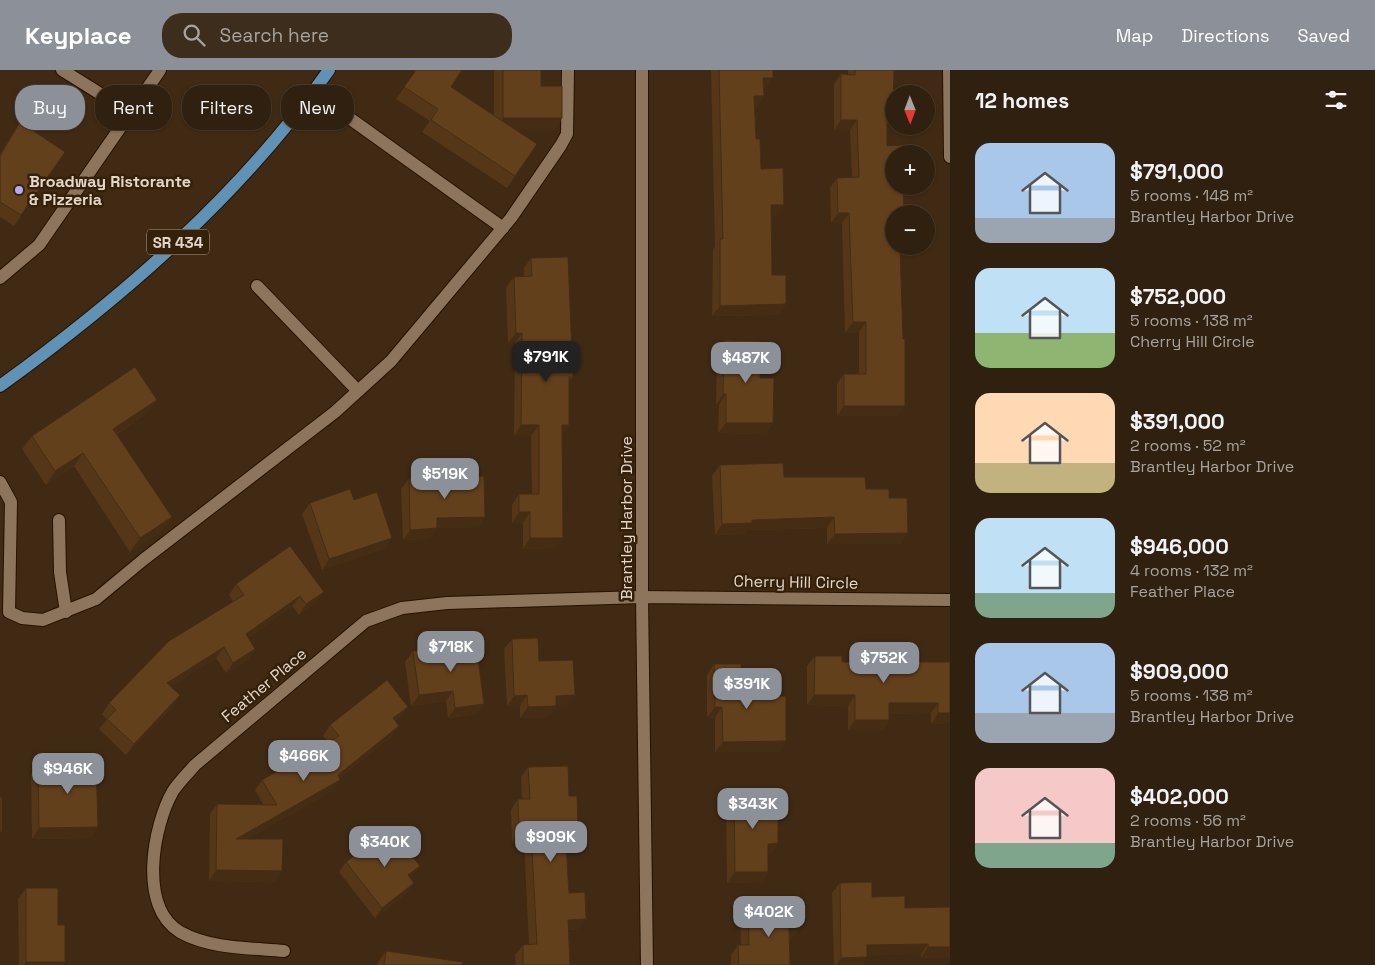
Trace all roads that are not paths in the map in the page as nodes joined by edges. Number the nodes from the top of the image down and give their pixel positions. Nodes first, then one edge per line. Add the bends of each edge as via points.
1 (62, 70) edge
2 (160, 70) edge
3 (329, 70) edge
4 (568, 70) edge
5 (642, 70) edge
6 (949, 70) edge
7 (150, 85) edge
8 (318, 85) edge
9 (95, 91) edge
10 (354, 121) edge
11 (119, 130) edge
12 (283, 130) edge
13 (950, 157) edge
14 (503, 228) junction
15 (0, 278) edge
16 (257, 286) dead end
17 (0, 386) edge
18 (358, 391) junction
19 (0, 482) edge
20 (59, 520) dead end
21 (642, 597) junction
22 (950, 600) edge
23 (66, 612) junction
24 (284, 951) dead end
25 (647, 965) edge

1 - 9 street
2 - 7 street
3 - 8 main road, SR 434
4 - 14 street via 567,134
5 - 21 street, Brantley Harbor Drive
6 - 13 street
10 - 14 street
11 - 15 street via 39,244
12 - 17 main road, SR 434 via 187,233 98,311
14 - 18 street via 391,361
16 - 18 street
18 - 23 street via 96,599
19 - 23 street via 11,502 9,612 22,618 43,620
20 - 23 street via 60,572
21 - 22 street, Cherry Hill Circle
21 - 24 street, Feather Place via 447,603 402,608 366,621 195,765 173,791 160,822 153,868 155,896 166,919 179,931 207,943
21 - 25 street, Brantley Harbor Drive

